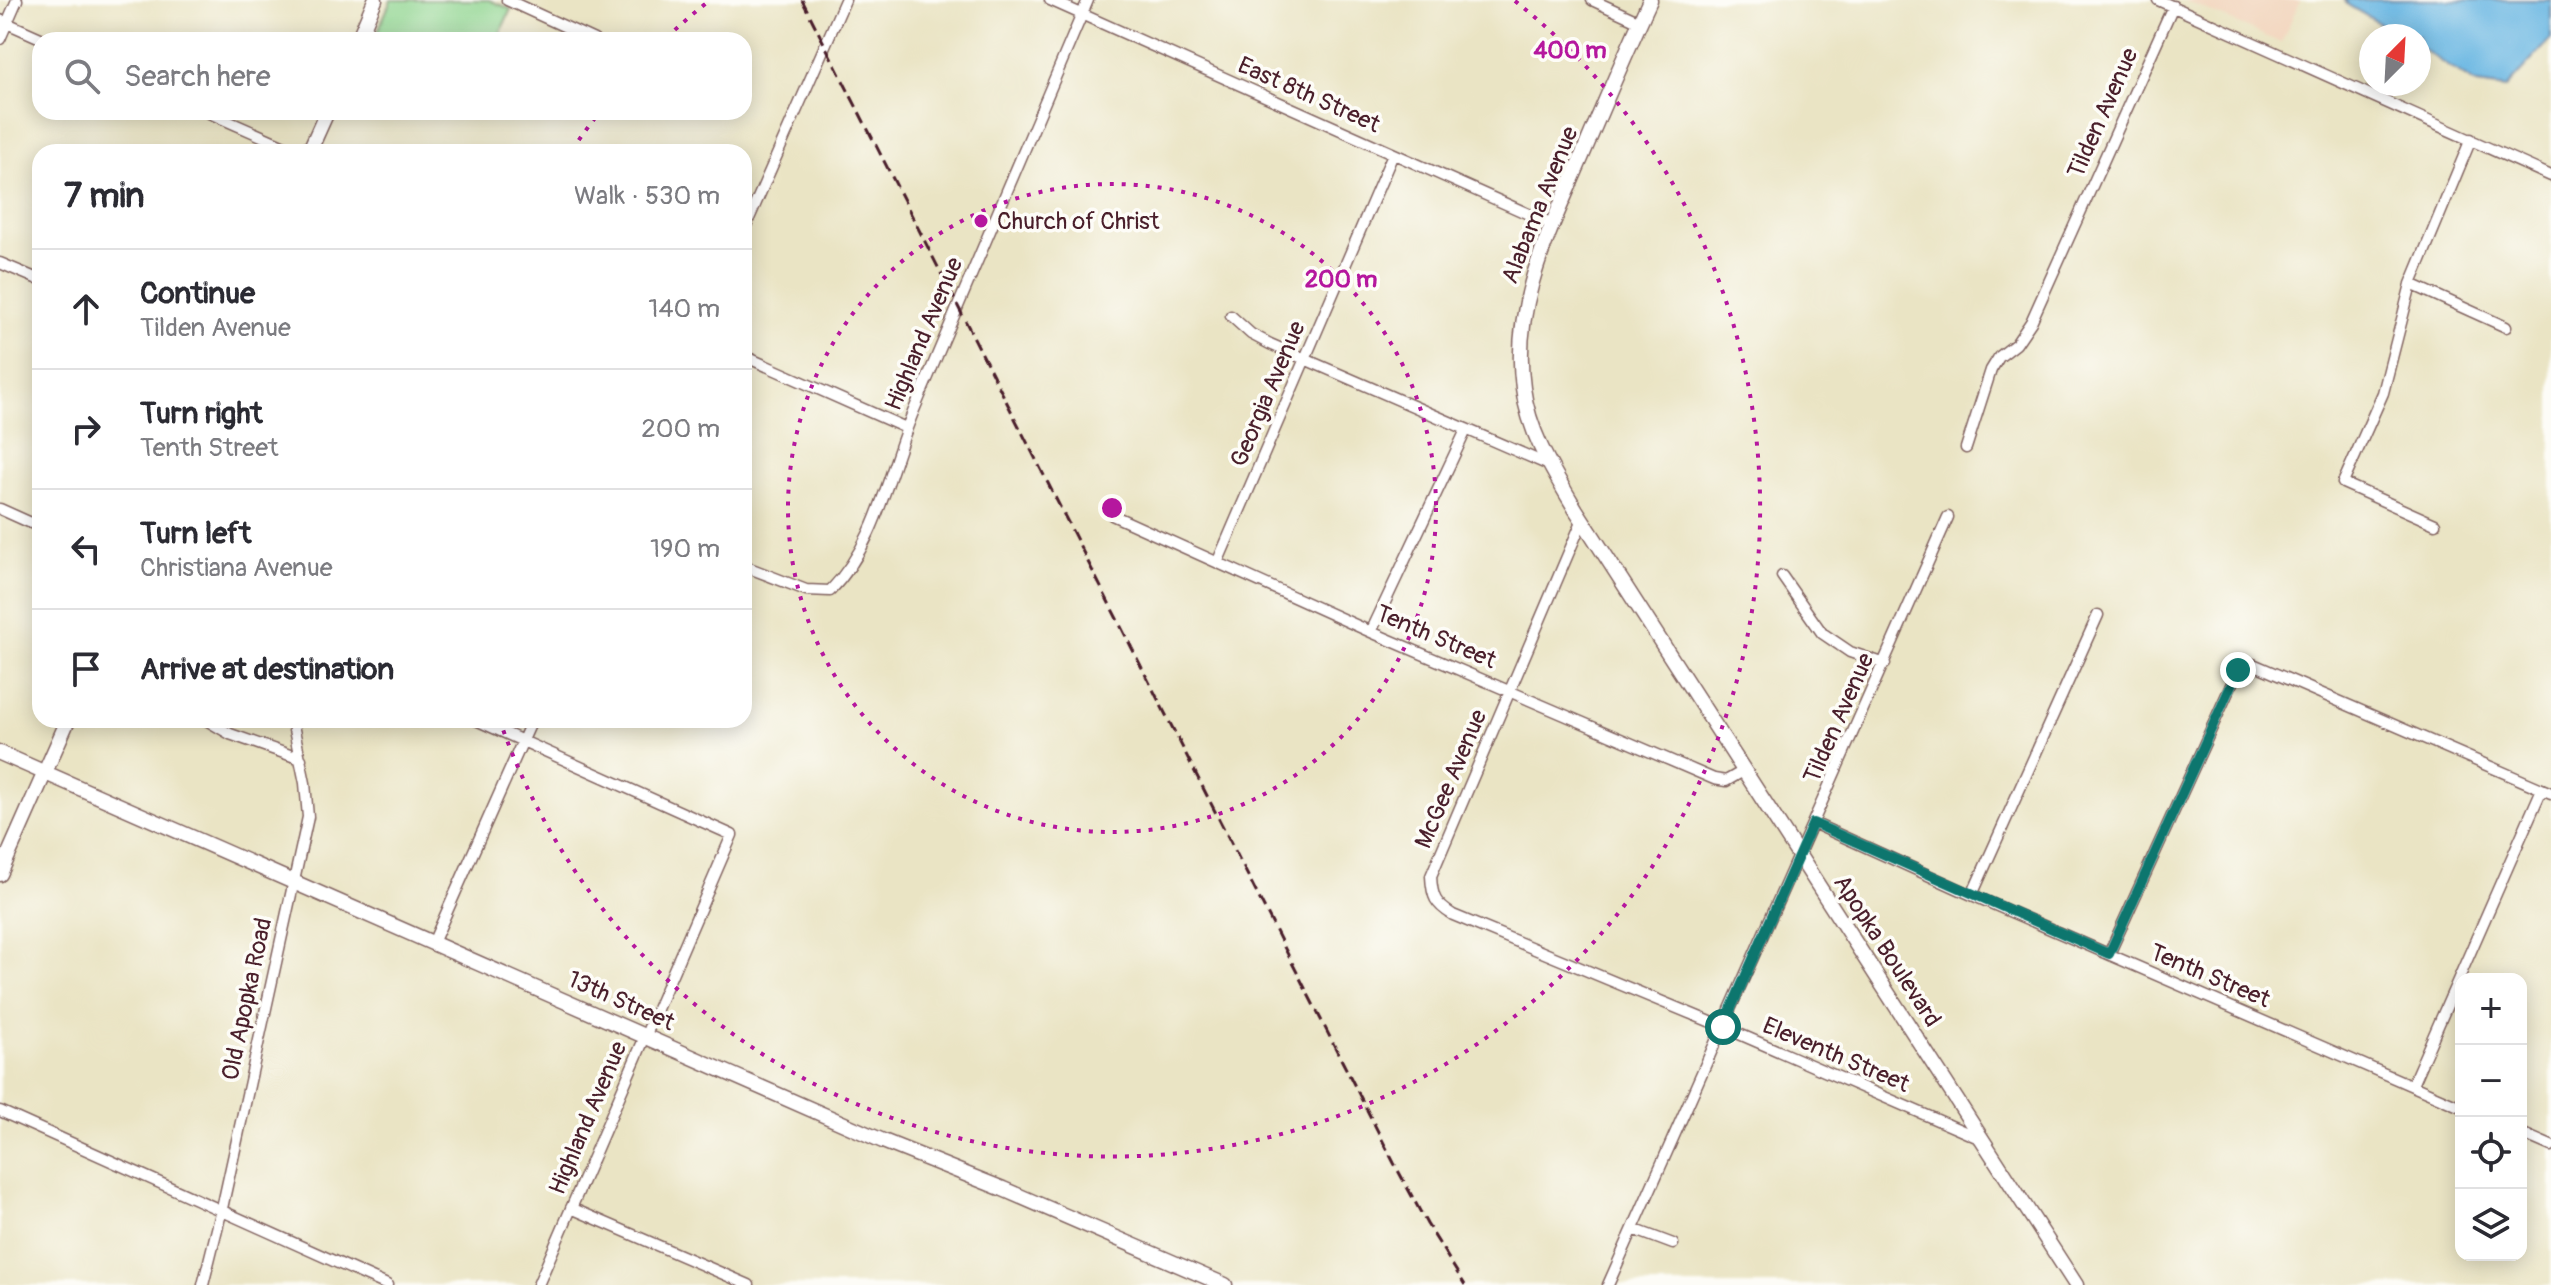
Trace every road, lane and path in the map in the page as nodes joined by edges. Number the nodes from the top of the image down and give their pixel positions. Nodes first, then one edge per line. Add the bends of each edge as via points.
1 (17, 0) edge
2 (375, 0) edge
3 (507, 0) edge
4 (845, 0) edge
5 (1050, 0) edge
6 (1088, 0) edge
7 (1592, 0) edge
8 (1650, 0) edge
9 (2158, 0) edge
10 (2173, 6) junction
11 (1082, 15) junction
12 (4, 22) edge
13 (1640, 22) junction
14 (361, 32) edge
15 (577, 32) edge
16 (32, 34) edge
17 (0, 39) edge
18 (225, 120) edge
19 (323, 120) edge
20 (2471, 139) junction
21 (280, 144) edge
22 (313, 144) edge
23 (1393, 154) junction
24 (2551, 176) edge
25 (752, 212) edge
26 (1553, 225) junction
27 (0, 263) edge
28 (32, 277) edge
29 (2411, 284) junction
30 (1231, 316) dead end
31 (2506, 327) dead end
32 (1305, 358) junction
33 (752, 360) edge
34 (906, 428) junction
35 (1466, 430) junction
36 (1966, 448) dead end
37 (1549, 465) junction
38 (0, 509) edge
39 (1112, 515) dead end
40 (1948, 517) dead end
41 (1583, 519) junction
42 (32, 524) edge
43 (2435, 524) dead end
44 (1218, 561) junction
45 (752, 569) edge
46 (1782, 576) dead end
47 (2098, 615) dead end
48 (1371, 632) junction
49 (1885, 664) junction
50 (1510, 690) junction
51 (65, 728) edge
52 (220, 728) edge
53 (294, 728) edge
54 (494, 728) edge
55 (529, 728) edge
56 (523, 741) junction
57 (0, 753) edge
58 (301, 759) junction
59 (1745, 770) junction
60 (45, 773) junction
61 (2547, 791) edge
62 (1813, 823) junction
63 (1798, 853) junction
64 (0, 874) edge
65 (293, 882) junction
66 (1972, 895) junction
67 (1453, 915) joint
68 (433, 943) junction
69 (2109, 954) junction
70 (1723, 1027) junction
71 (646, 1035) junction
72 (2412, 1085) junction
73 (2455, 1104) edge
74 (0, 1111) edge
75 (2527, 1136) edge
76 (1982, 1140) junction
77 (2551, 1146) edge
78 (571, 1208) junction
79 (221, 1213) junction
80 (1633, 1229) junction
81 (1673, 1244) dead end
82 (203, 1285) edge
83 (387, 1285) edge
84 (538, 1285) edge
85 (749, 1285) edge
86 (1225, 1285) edge
87 (1608, 1285) edge
88 (2076, 1285) edge

1 - 12 street
2 - 14 street
3 - 15 street
4 - 25 street
5 - 11 street, East 8th Street
6 - 11 street, Highland Avenue
7 - 13 street
8 - 13 street, Alabama Avenue
9 - 10 street
10 - 20 street
10 - 36 street, Tilden Avenue via 2031,322 1991,370
11 - 23 street, East 8th Street
11 - 34 street, Highland Avenue
12 - 16 street
12 - 17 street
13 - 26 street, Alabama Avenue
18 - 21 street
19 - 22 street
20 - 24 street
20 - 29 street
23 - 26 street, East 8th Street
23 - 32 street, Georgia Avenue
26 - 37 street, Alabama Avenue via 1526,298 1520,349 1527,408
27 - 28 street
29 - 31 street
29 - 43 street via 2383,393 2343,483
30 - 32 street via 1251,334
32 - 35 street
32 - 44 street, Georgia Avenue
33 - 34 street
34 - 45 street, Highland Avenue via 868,537 830,591 806,590
35 - 37 street
35 - 48 street
37 - 41 street, Alabama Avenue
38 - 42 street
39 - 44 street, Tenth Street
40 - 49 street, Tilden Avenue
41 - 50 street, McGee Avenue
41 - 59 street, Apopka Boulevard
44 - 48 street, Tenth Street
46 - 49 street via 1822,633 1850,652
47 - 66 street
48 - 50 street, Tenth Street
49 - 62 street, Tilden Avenue
50 - 59 street, Tenth Street via 1720,781
50 - 67 street, McGee Avenue via 1431,876 1432,896
51 - 60 street
52 - 58 street
53 - 58 street, Old Apopka Road
54 - 56 street
55 - 56 street
56 - 68 street
56 - 71 street, Highland Avenue via 732,835
57 - 60 street, 13th Street
58 - 65 street, Old Apopka Road via 308,817
59 - 63 street, Apopka Boulevard
60 - 64 street
60 - 65 street, 13th Street
61 - 69 street via 2247,664 2238,670
61 - 72 street
62 - 63 street, Tilden Avenue
62 - 66 street, Tenth Street
63 - 70 street, Tilden Avenue
63 - 76 street, Apopka Boulevard
65 - 68 street, 13th Street
65 - 79 street, Old Apopka Road
66 - 69 street, Tenth Street
67 - 70 street, Eleventh Street
68 - 71 street, 13th Street
69 - 72 street, Tenth Street
70 - 76 street, Eleventh Street
70 - 80 street, Tilden Avenue
71 - 78 street, Highland Avenue
71 - 86 street, 13th Street
72 - 73 street, Tenth Street
74 - 79 street
75 - 77 street
76 - 88 street, Apopka Boulevard
78 - 84 street, Highland Avenue
78 - 85 street
79 - 82 street, Old Apopka Road
79 - 83 street
80 - 81 street
80 - 87 street, Tilden Avenue

